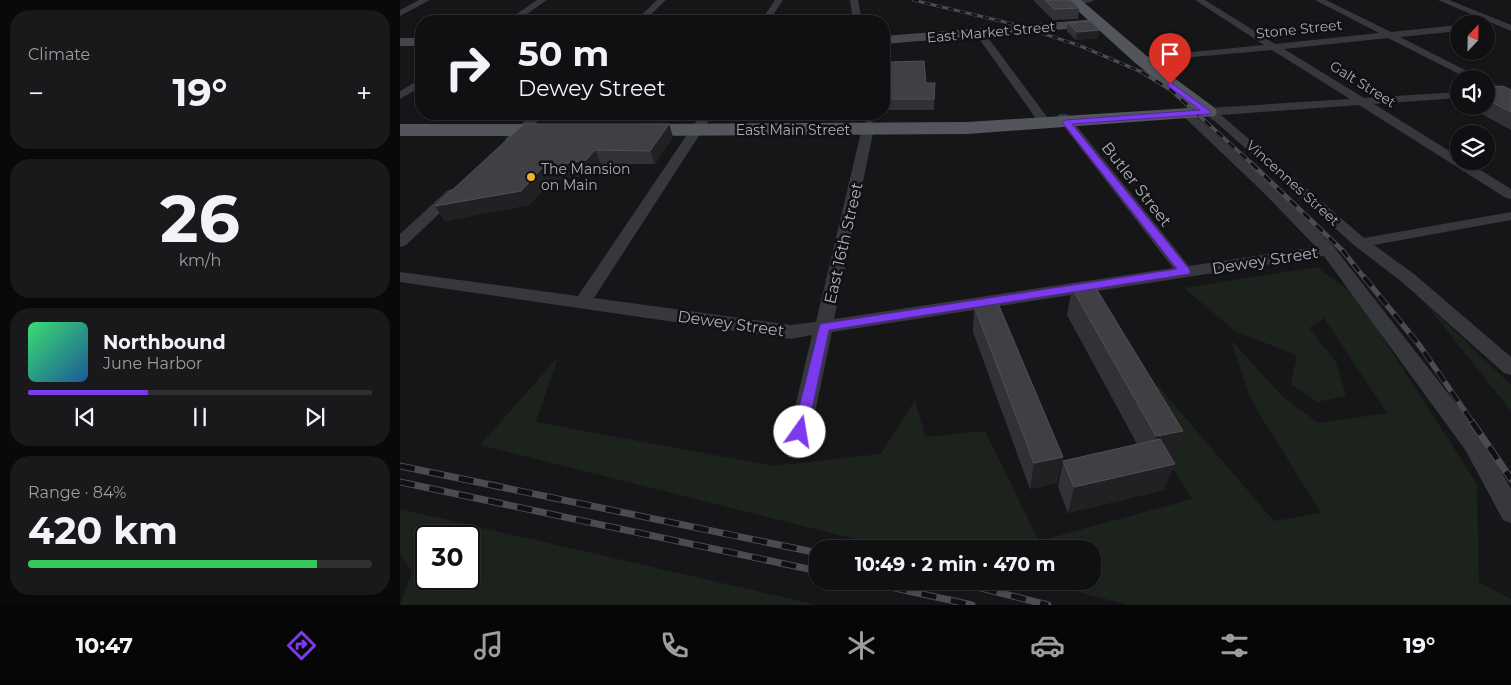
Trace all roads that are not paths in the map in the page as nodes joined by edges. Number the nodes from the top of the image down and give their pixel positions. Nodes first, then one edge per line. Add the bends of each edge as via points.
1 (426, 0) edge
2 (543, 0) edge
3 (662, 0) edge
4 (779, 0) edge
5 (854, 0) edge
6 (1090, 0) edge
7 (1199, 0) edge
8 (1319, 0) edge
9 (1442, 0) edge
10 (1074, 1) edge
11 (400, 13) edge
12 (520, 15) edge
13 (646, 15) edge
14 (769, 15) edge
15 (857, 15) edge
16 (1098, 23) junction
17 (1495, 24) edge
18 (1499, 24) junction
19 (1511, 28) edge
20 (1450, 29) edge
21 (980, 33) junction
22 (1389, 34) junction
23 (890, 40) edge
24 (400, 42) edge
25 (415, 42) edge
26 (1273, 46) junction
27 (1141, 60) junction
28 (1460, 70) edge
29 (415, 86) edge
30 (1495, 87) edge
31 (1495, 93) edge
32 (1508, 93) edge
33 (400, 96) edge
34 (1450, 96) edge
35 (1363, 102) junction
36 (1185, 112) junction
37 (1208, 112) junction
38 (1054, 120) junction
39 (529, 123) edge
40 (701, 123) edge
41 (400, 124) edge
42 (574, 127) edge
43 (612, 127) edge
44 (869, 127) junction
45 (400, 130) edge
46 (501, 149) edge
47 (465, 181) edge
48 (1511, 195) edge
49 (1511, 216) edge
50 (400, 242) edge
51 (1361, 243) junction
52 (1328, 250) junction
53 (1185, 272) junction
54 (400, 276) edge
55 (583, 302) junction
56 (824, 327) junction
57 (1511, 368) edge
58 (796, 450) dead end
59 (1511, 512) edge

1 - 11 street
2 - 12 street
3 - 13 street
4 - 14 street
5 - 15 street
6 - 10 street
7 - 26 street, Galt Street
8 - 22 street
9 - 18 street
10 - 16 main road, Vincennes Street
16 - 21 street, East Market Street
16 - 27 main road, Vincennes Street
17 - 18 street
18 - 19 street
20 - 22 street, Stone Street
21 - 23 street, East Market Street
21 - 38 street, Butler Street
22 - 26 street, Stone Street
22 - 28 street
24 - 25 street
26 - 27 street, Stone Street
26 - 35 street, Galt Street
27 - 37 main road, Vincennes Street
29 - 33 street
30 - 32 street
31 - 32 street
34 - 35 street
35 - 37 street
35 - 48 street, Galt Street
36 - 37 main road, East Main Street
36 - 38 main road, East Main Street
36 - 52 street, Vincennes Street
37 - 51 street, Vincennes Street
38 - 44 main road, East Main Street
38 - 53 street, Butler Street
39 - 41 main road
39 - 42 main road
39 - 45 main road
39 - 46 street
40 - 43 main road, East Main Street
40 - 44 main road, East Main Street
40 - 55 street
44 - 56 street, East 16th Street
47 - 50 street
49 - 51 street
51 - 57 street, Vincennes Street via 1408,278
52 - 53 street, Dewey Street
52 - 59 street, Vincennes Street via 1474,444
53 - 56 street, Dewey Street
54 - 55 street, Dewey Street
55 - 56 street, Dewey Street via 791,332
56 - 58 street, East 16th Street

